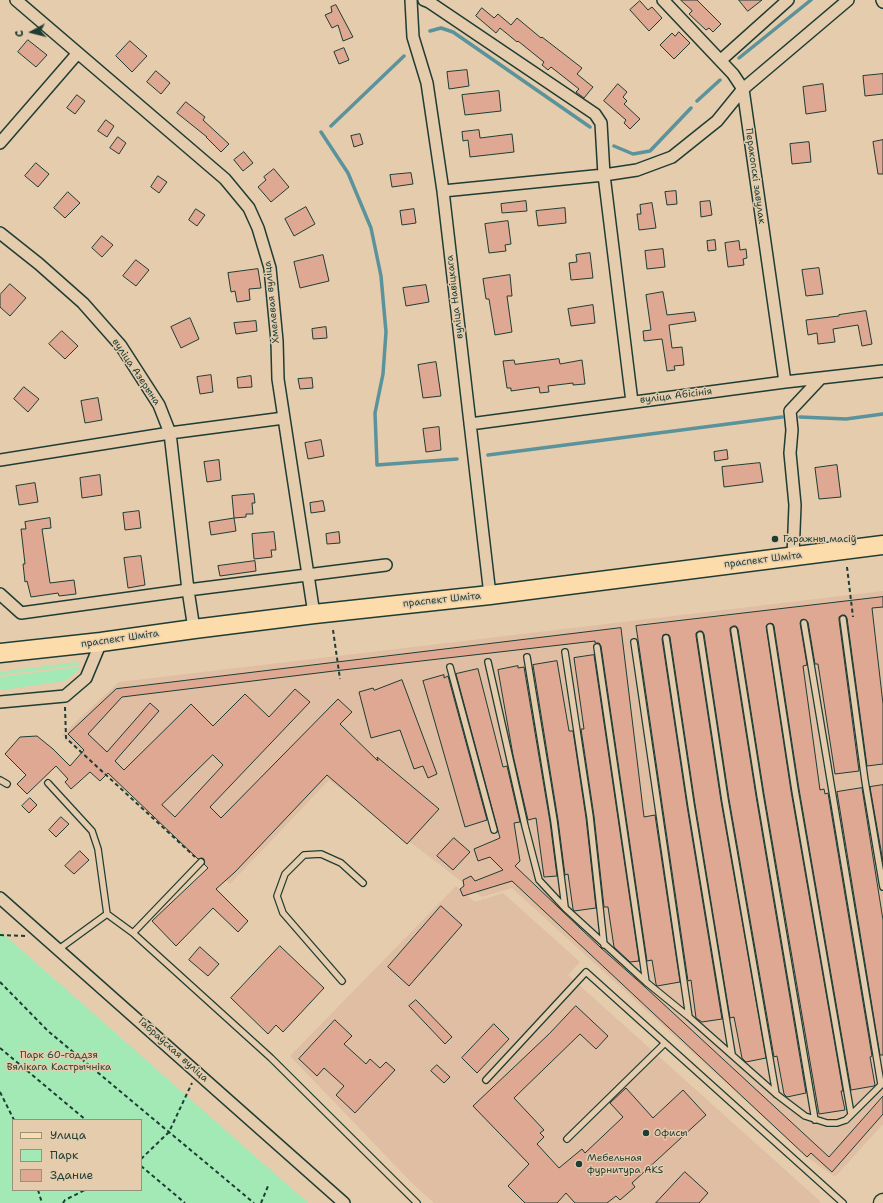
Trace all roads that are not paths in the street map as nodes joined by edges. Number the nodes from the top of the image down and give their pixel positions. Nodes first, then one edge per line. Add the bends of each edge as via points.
1 (16, 0) edge
2 (411, 0) edge
3 (424, 0) edge
4 (663, 0) edge
5 (788, 0) edge
6 (848, 0) edge
7 (77, 54) junction
8 (721, 60) junction
9 (743, 89) junction
10 (0, 143) edge
11 (604, 175) junction
12 (443, 191) junction
13 (0, 233) edge
14 (883, 371) edge
15 (820, 379) junction
16 (785, 382) junction
17 (632, 402) junction
18 (284, 418) junction
19 (470, 424) junction
20 (170, 433) junction
21 (0, 460) edge
22 (883, 545) edge
23 (793, 556) junction
24 (386, 565) dead end
25 (307, 574) junction
26 (188, 590) junction
27 (0, 594) edge
28 (490, 595) junction
29 (314, 614) junction
30 (843, 619) dead end
31 (804, 623) dead end
32 (770, 627) dead end
33 (194, 629) junction
34 (734, 630) dead end
35 (700, 635) dead end
36 (666, 638) dead end
37 (101, 642) junction
38 (634, 642) dead end
39 (598, 647) dead end
40 (565, 652) dead end
41 (0, 653) edge
42 (527, 657) dead end
43 (488, 662) dead end
44 (450, 667) dead end
45 (0, 702) edge
46 (0, 780) edge
47 (48, 783) dead end
48 (7, 784) dead end
49 (494, 830) dead end
50 (201, 862) road end
51 (363, 883) dead end
52 (883, 887) edge
53 (0, 898) edge
54 (565, 908) junction
55 (107, 914) junction
56 (133, 933) junction
57 (604, 945) junction
58 (59, 949) junction
59 (342, 981) dead end
60 (646, 982) junction
61 (689, 1017) junction
62 (665, 1042) junction
63 (732, 1054) junction
64 (486, 1080) dead end
65 (882, 1084) edge
66 (776, 1094) junction
67 (852, 1114) junction
68 (815, 1120) junction
69 (567, 1138) dead end
70 (344, 1203) edge
71 (417, 1203) edge
72 (843, 1203) edge

1 - 7 street, Хмелевая вуліца
2 - 12 street, вуліца Навіцкага via 413,37 427,83
3 - 11 street via 595,114 601,123
4 - 8 street, Перакопскі завулак
5 - 8 street
6 - 9 street
7 - 10 street
7 - 18 street, Хмелевая вуліца via 225,179 249,208 270,268 278,379
8 - 9 street, Перакопскі завулак
9 - 11 street via 717,121 672,157 637,170
9 - 16 street, Перакопскі завулак
11 - 12 street
11 - 17 street
12 - 19 street, вуліца Навіцкага
13 - 20 street, вуліца Азерына via 83,303 121,346 159,405
14 - 15 street, вуліца Абісінія
15 - 16 street, вуліца Абісінія
15 - 23 street via 790,411 790,453 795,505
16 - 17 street, вуліца Абісінія
17 - 19 street, вуліца Абісінія
18 - 20 street
18 - 25 street, Хмелевая вуліца
19 - 28 street, вуліца Навіцкага
20 - 21 street
20 - 26 street, вуліца Азерына
22 - 23 main road, праспект Шміта
23 - 28 main road, праспект Шміта
24 - 25 street
25 - 26 street
25 - 29 street, Хмелевая вуліца
26 - 27 street via 21,613
26 - 33 street, вуліца Азерына
28 - 29 main road, праспект Шміта
29 - 33 main road, праспект Шміта
30 - 52 lane via 865,781
31 - 65 lane
32 - 67 lane via 795,790
33 - 37 main road, праспект Шміта
34 - 68 lane
35 - 66 lane via 724,800
36 - 63 lane
37 - 41 main road, праспект Шміта
37 - 45 street via 86,678 65,696
38 - 61 lane
39 - 60 lane
40 - 57 lane via 590,817
42 - 54 lane via 554,821
43 - 54 lane via 539,880
44 - 49 lane
46 - 48 lane
47 - 55 lane via 92,831 98,849
50 - 56 lane
51 - 59 lane via 341,863 321,854 304,855 284,874 277,896 284,913
53 - 58 street, Габраўская вуліца
54 - 57 lane
55 - 56 lane
55 - 58 lane
56 - 71 lane via 271,1058
57 - 60 lane
58 - 70 street, Габраўская вуліца
60 - 61 lane
61 - 63 lane
62 - 64 lane via 586,972
62 - 69 lane
62 - 72 lane
63 - 66 lane
65 - 67 lane
66 - 68 lane via 805,1116
67 - 68 lane via 838,1123

